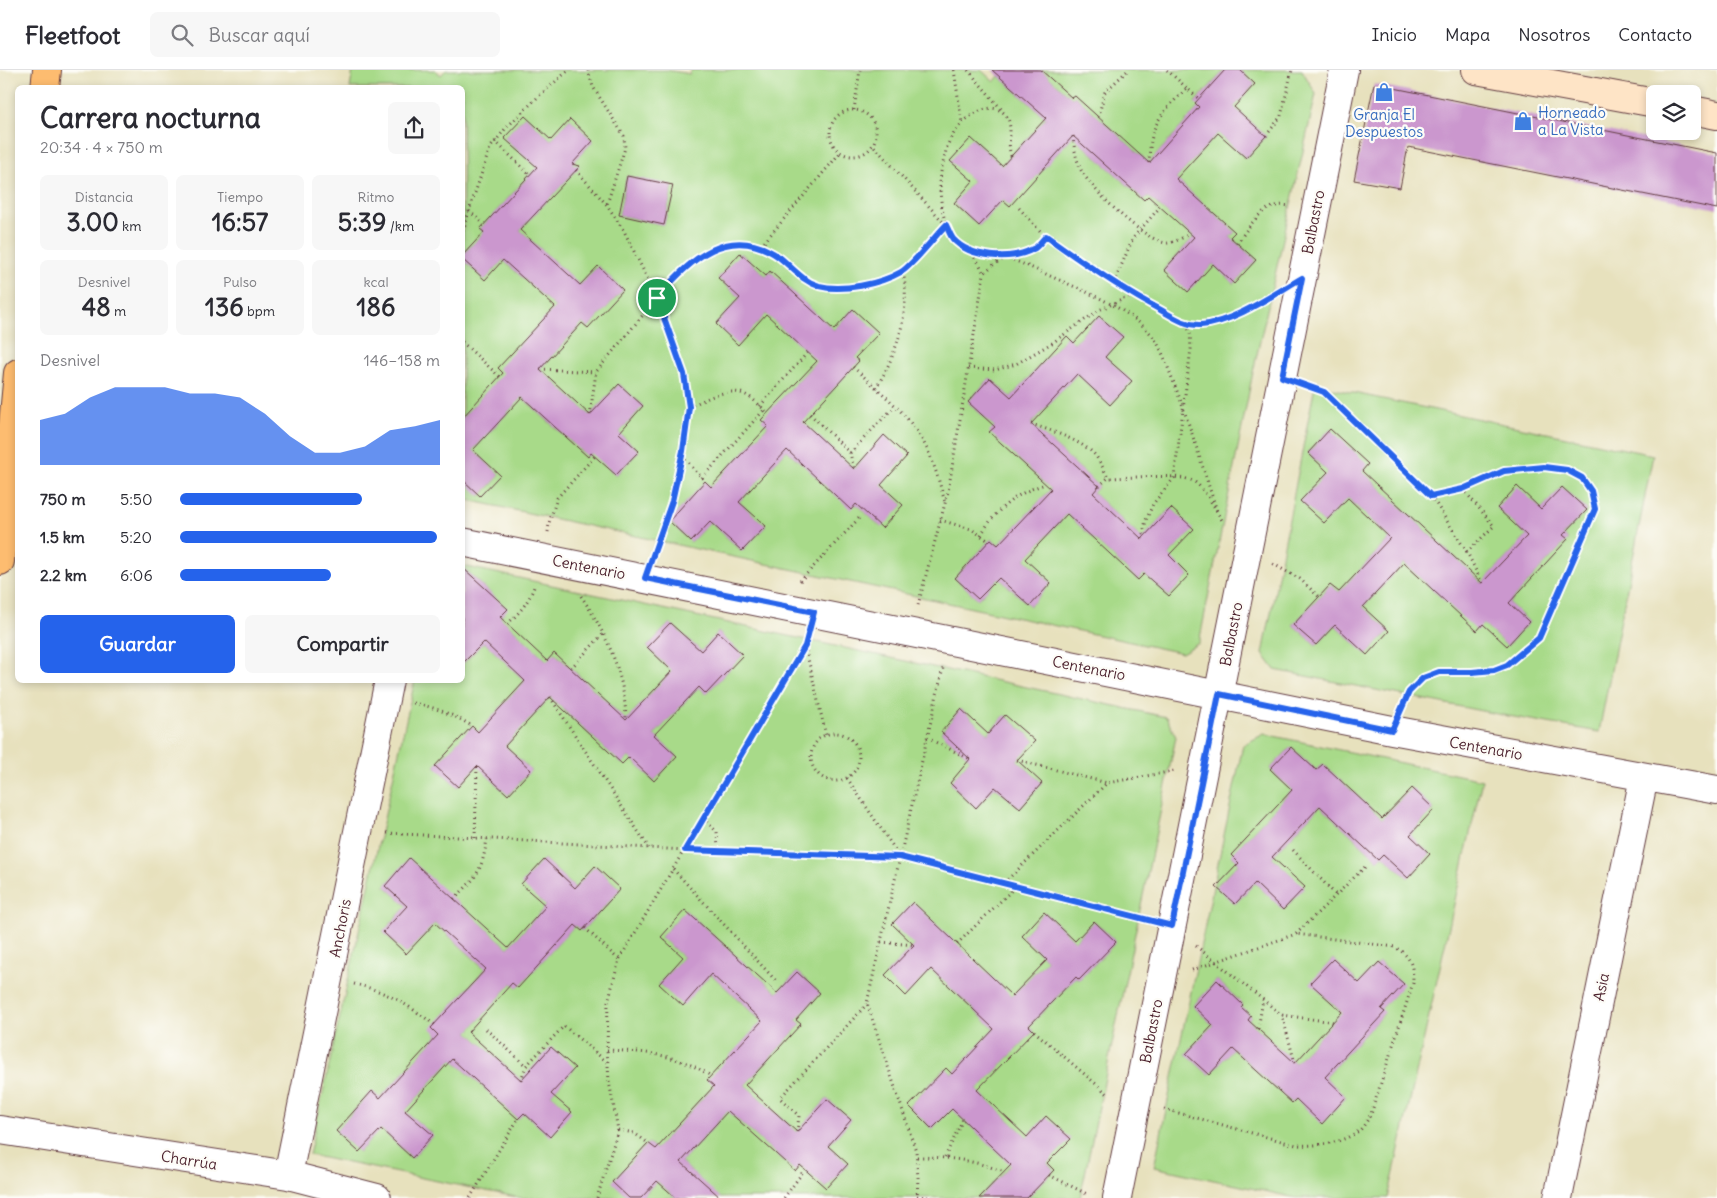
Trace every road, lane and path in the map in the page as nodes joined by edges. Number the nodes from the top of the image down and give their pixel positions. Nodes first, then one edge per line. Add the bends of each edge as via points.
1 (47, 70) edge
2 (569, 70) edge
3 (588, 70) edge
4 (860, 70) edge
5 (954, 70) edge
6 (968, 70) edge
7 (1128, 70) edge
8 (1167, 70) edge
9 (1292, 70) edge
10 (1344, 70) edge
11 (1476, 70) edge
12 (1526, 74) edge
13 (45, 85) edge
14 (1187, 88) junction
15 (1199, 99) dead end
16 (1646, 101) edge
17 (854, 110) junction
18 (1003, 112) junction
19 (1701, 112) edge
20 (1717, 115) edge
21 (1098, 117) dead end
22 (962, 122) junction
23 (1073, 136) dead end
24 (1266, 136) dead end
25 (495, 141) junction
26 (873, 145) junction
27 (840, 153) junction
28 (1011, 156) dead end
29 (1149, 163) dead end
30 (576, 170) dead end
31 (530, 175) dead end
32 (607, 205) junction
33 (1160, 207) dead end
34 (1019, 208) dead end
35 (469, 211) junction
36 (1316, 211) junction
37 (484, 224) dead end
38 (465, 225) edge
39 (946, 225) junction
40 (1140, 230) junction
41 (1190, 234) dead end
42 (1046, 236) junction
43 (1237, 243) dead end
44 (761, 246) junction
45 (967, 249) junction
46 (1006, 257) junction
47 (903, 271) junction
48 (984, 274) junction
49 (1302, 278) junction
50 (1114, 283) junction
51 (1133, 295) junction
52 (657, 298) junction
53 (1113, 304) junction
54 (1185, 323) junction
55 (465, 345) edge
56 (808, 352) dead end
57 (853, 367) dead end
58 (968, 368) junction
59 (540, 369) dead end
60 (596, 372) junction
61 (500, 377) dead end
62 (1282, 377) junction
63 (876, 388) junction
64 (15, 399) edge
65 (760, 406) junction
66 (895, 406) junction
67 (689, 407) junction
68 (1183, 407) junction
69 (764, 410) junction
70 (768, 413) dead end
71 (810, 414) dead end
72 (590, 415) dead end
73 (1031, 424) dead end
74 (9, 452) edge
75 (850, 452) junction
76 (682, 456) junction
77 (854, 469) dead end
78 (702, 478) junction
79 (1108, 478) junction
80 (1174, 478) junction
81 (705, 481) dead end
82 (1046, 484) dead end
83 (1099, 486) dead end
84 (1463, 489) junction
85 (1431, 496) junction
86 (945, 502) junction
87 (1217, 510) junction
88 (861, 516) dead end
89 (940, 520) junction
90 (981, 535) junction
91 (1142, 539) dead end
92 (989, 541) dead end
93 (465, 543) edge
94 (1467, 552) junction
95 (1246, 559) junction
96 (0, 561) edge
97 (558, 561) junction
98 (645, 578) junction
99 (1482, 583) dead end
100 (1319, 597) dead end
101 (778, 605) junction
102 (814, 612) junction
103 (911, 632) junction
104 (603, 634) junction
105 (950, 640) junction
106 (805, 646) junction
107 (571, 668) dead end
108 (388, 689) edge
109 (1219, 694) junction
110 (550, 697) dead end
111 (626, 720) dead end
112 (472, 726) dead end
113 (1392, 730) junction
114 (826, 735) junction
115 (928, 738) junction
116 (970, 760) dead end
117 (1017, 760) dead end
118 (477, 766) dead end
119 (1204, 766) junction
120 (1644, 777) junction
121 (847, 778) junction
122 (1107, 783) junction
123 (1717, 790) edge
124 (703, 818) junction
125 (359, 831) junction
126 (475, 838) junction
127 (486, 839) junction
128 (649, 848) junction
129 (685, 850) junction
130 (1293, 850) dead end
131 (718, 851) junction
132 (900, 857) junction
133 (1367, 865) dead end
134 (673, 870) junction
135 (1004, 883) junction
136 (1015, 886) junction
137 (1337, 896) junction
138 (454, 899) dead end
139 (1172, 926) junction
140 (585, 928) dead end
141 (1296, 934) junction
142 (881, 942) junction
143 (914, 944) dead end
144 (957, 944) dead end
145 (619, 960) junction
146 (1215, 961) junction
147 (329, 979) junction
148 (777, 982) dead end
149 (1161, 982) junction
150 (1263, 1000) junction
151 (867, 1003) junction
152 (1282, 1015) junction
153 (1333, 1022) dead end
154 (435, 1025) dead end
155 (486, 1029) dead end
156 (1258, 1029) dead end
157 (1034, 1031) dead end
158 (607, 1050) junction
159 (608, 1063) junction
160 (1295, 1064) dead end
161 (526, 1066) junction
162 (711, 1076) dead end
163 (521, 1080) dead end
164 (1135, 1109) junction
165 (518, 1119) dead end
166 (963, 1119) dead end
167 (0, 1130) edge
168 (618, 1130) junction
169 (797, 1132) dead end
170 (648, 1143) dead end
171 (917, 1157) junction
172 (945, 1157) junction
173 (805, 1169) dead end
174 (1004, 1172) dead end
175 (288, 1175) junction
176 (1049, 1175) dead end
177 (917, 1197) edge
178 (377, 1198) edge
179 (470, 1198) edge
180 (597, 1198) edge
181 (784, 1198) edge
182 (934, 1198) edge
183 (1095, 1198) edge
184 (1117, 1198) edge
185 (1558, 1198) edge

1 - 13 highway
2 - 25 path
3 - 32 path via 594,87 624,136 625,148
4 - 17 path
5 - 22 path
6 - 18 path
7 - 21 path via 1105,92
8 - 14 path
9 - 24 path via 1281,116
10 - 36 street, Balbastro
11 - 12 street
12 - 16 street
14 - 15 path
14 - 29 path via 1154,126
17 - 26 path via 862,111 873,122 876,137
17 - 27 path via 839,114 830,126 830,141
18 - 22 path via 992,107 979,110
18 - 28 path via 1009,122 1008,148
19 - 20 street
22 - 39 path via 948,142 941,173
23 - 40 path via 1075,155 1090,184
25 - 31 path
25 - 35 path
26 - 27 path via 862,155
26 - 39 path
27 - 44 path
30 - 32 path
32 - 52 path via 624,231
33 - 40 path
34 - 42 path
35 - 37 path
35 - 38 path
36 - 43 path via 1272,205 1260,214
36 - 49 street, Balbastro
39 - 45 path via 953,239
39 - 47 path
40 - 41 path via 1168,243
40 - 50 path
42 - 46 path via 1033,249
42 - 50 path
44 - 47 path via 819,286 849,288 881,281
44 - 52 path via 743,242 725,244 699,256
45 - 46 path
45 - 48 path
46 - 48 path
46 - 53 path
47 - 63 path via 905,295 900,335 887,371
48 - 58 path
49 - 54 path via 1220,321 1200,325
49 - 62 street, Balbastro
50 - 51 path
51 - 53 path
51 - 54 path
52 - 60 path
52 - 67 path via 684,374
53 - 58 path via 1016,364 995,370
53 - 68 path via 1152,336
54 - 68 path via 1190,332 1191,349
55 - 61 path
56 - 65 path
57 - 63 path
58 - 86 path
59 - 60 path
60 - 72 path
62 - 85 path via 1324,392
62 - 95 street, Balbastro
63 - 66 path
64 - 74 highway
65 - 67 path via 746,394 728,392
65 - 69 path
66 - 75 path
66 - 86 path via 924,442
67 - 76 path
68 - 80 path
68 - 87 path
69 - 70 path
69 - 78 path
71 - 75 path
73 - 79 path via 1083,446 1094,454
74 - 96 highway
75 - 77 path
76 - 78 path
76 - 98 path via 672,501
78 - 81 path
79 - 80 path
79 - 83 path
80 - 87 path via 1194,482
80 - 91 path via 1153,504
82 - 90 path via 1011,500
84 - 85 path
84 - 94 path via 1494,526
84 - 113 path via 1504,471 1544,467 1567,470 1582,478 1591,491 1595,509 1539,638 1507,665 1494,670 1439,672 1423,678 1409,692
85 - 94 path
86 - 89 path
87 - 95 path
88 - 101 path
89 - 90 path
89 - 103 path
90 - 92 path
93 - 97 street, Centenario
94 - 99 path
95 - 100 path via 1270,562 1284,569
95 - 109 street, Balbastro
97 - 98 street, Centenario
97 - 104 path
98 - 101 street, Centenario
101 - 102 street, Centenario
102 - 103 street, Centenario
102 - 106 path
103 - 105 street, Centenario
104 - 107 path
104 - 111 path via 618,668 626,698
105 - 109 street, Centenario
105 - 115 path
106 - 114 path
106 - 124 path
108 - 112 path
108 - 125 street, Anchoris
109 - 113 street, Centenario
109 - 119 street, Balbastro
110 - 128 path
113 - 120 street, Centenario
114 - 121 path via 842,734 855,743 857,766
114 - 121 path via 814,746 814,768 832,781
115 - 116 path
115 - 132 path
117 - 122 path
118 - 126 path
119 - 122 path
119 - 139 street, Balbastro
120 - 123 street, Centenario
120 - 185 street, Asia
121 - 132 path
122 - 135 path
124 - 129 path
124 - 131 path via 718,832
125 - 126 path
125 - 147 street, Anchoris
126 - 127 path
127 - 128 path
127 - 138 path via 480,868 472,882
128 - 129 path
129 - 131 path
129 - 134 path
130 - 137 path
131 - 132 path
132 - 135 path
132 - 142 path
133 - 137 path
134 - 145 path
134 - 148 path
135 - 136 path
136 - 139 path
136 - 144 path
137 - 141 path
139 - 146 path
139 - 149 street, Balbastro
140 - 145 path
141 - 146 path
141 - 164 path via 1394,947 1407,954 1413,968 1413,983 1371,1114 1360,1129 1340,1140 1314,1146 1296,1145
142 - 143 path
142 - 151 path
145 - 158 path via 608,1002
146 - 149 path
146 - 150 path
147 - 154 path via 375,988
147 - 175 street, Anchoris
149 - 164 street, Balbastro
150 - 152 path
150 - 156 path
151 - 169 path via 780,1098 799,1116
151 - 171 path
152 - 153 path
152 - 160 path
155 - 161 path
157 - 164 path
158 - 159 path
158 - 162 path via 663,1054 685,1061
159 - 161 path via 564,1026
159 - 168 path
161 - 163 path
164 - 184 street, Balbastro
165 - 179 path
166 - 172 path
167 - 175 street, Charrúa
168 - 170 path via 634,1133
168 - 180 path
171 - 172 path
171 - 177 path
172 - 174 path
173 - 181 path
175 - 178 street, Charrúa
176 - 183 path
177 - 182 path

